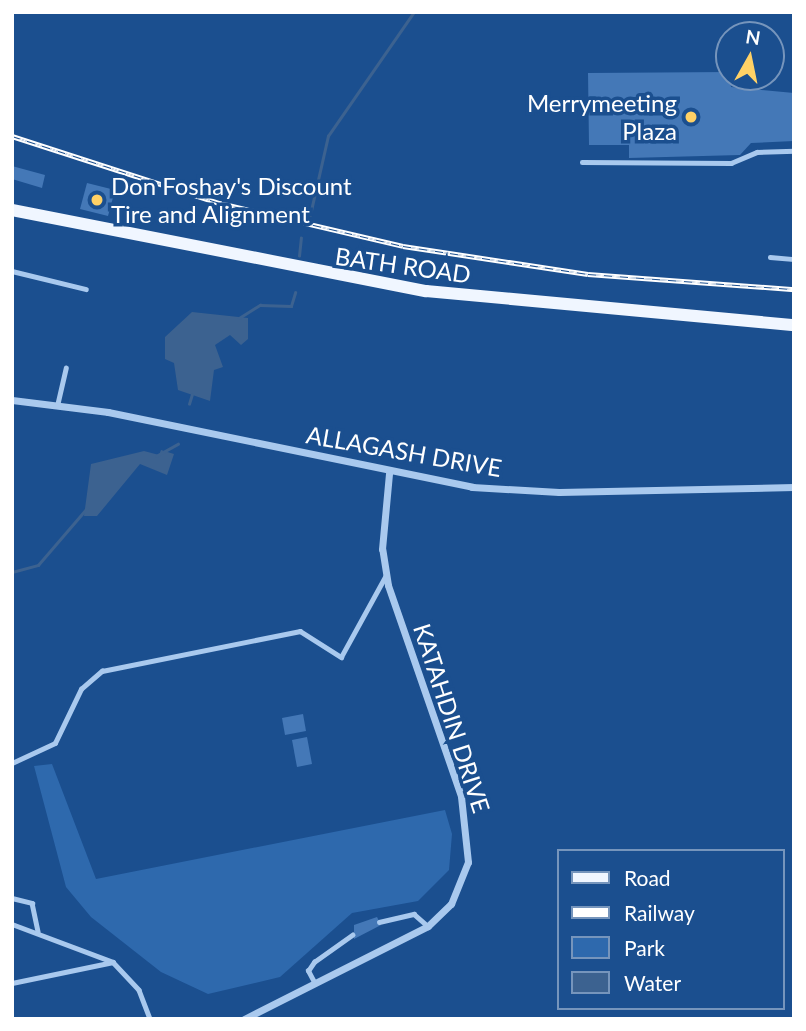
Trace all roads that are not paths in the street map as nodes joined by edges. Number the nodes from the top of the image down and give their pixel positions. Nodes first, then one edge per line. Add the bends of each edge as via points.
1 (794, 151) edge
2 (582, 162) dead end
3 (12, 210) edge
4 (770, 257) dead end
5 (794, 259) edge
6 (12, 271) edge
7 (86, 289) dead end
8 (794, 325) edge
9 (66, 368) dead end
10 (12, 400) edge
11 (57, 406) junction
12 (389, 474) junction
13 (794, 487) edge
14 (386, 574) junction
15 (12, 763) edge
16 (12, 898) edge
17 (379, 922) dead end
18 (12, 924) edge
19 (428, 926) junction
20 (38, 932) junction
21 (352, 935) dead end
22 (113, 962) junction
23 (12, 983) edge
24 (316, 985) junction
25 (150, 1019) edge
26 (244, 1019) edge

1 - 2 lane via 757,152 731,163
3 - 8 main road, BATH ROAD via 412,289
4 - 5 lane
6 - 7 lane
9 - 11 lane
10 - 11 street, ALLAGASH DRIVE
11 - 12 street, ALLAGASH DRIVE
12 - 13 street, ALLAGASH DRIVE via 559,492
12 - 14 street, KATAHDIN DRIVE via 382,549
14 - 15 lane via 341,657 300,631 102,671 81,689 55,743
14 - 19 street, KATAHDIN DRIVE via 468,833 463,883
16 - 20 lane via 32,903
17 - 19 lane via 414,914
18 - 20 lane
19 - 24 street, KATAHDIN DRIVE
20 - 22 lane
21 - 24 lane via 314,962 308,971
22 - 23 lane
22 - 25 lane via 139,990
24 - 26 street, KATAHDIN DRIVE

